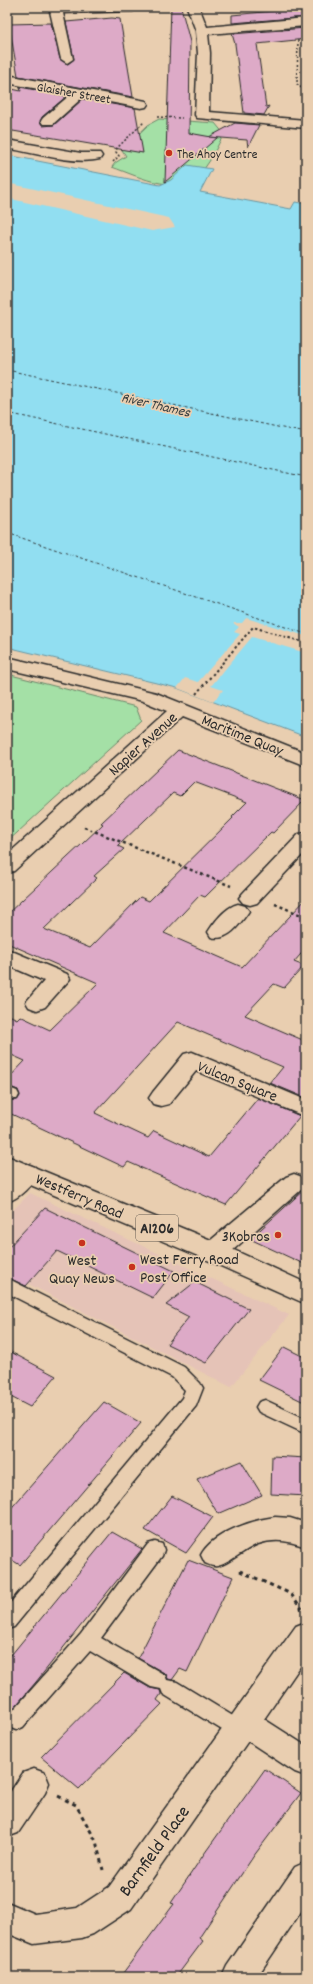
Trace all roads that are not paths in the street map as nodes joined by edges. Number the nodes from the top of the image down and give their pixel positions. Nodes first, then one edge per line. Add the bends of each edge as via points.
1 (133, 7) edge
2 (193, 7) edge
3 (56, 9) edge
4 (297, 22) edge
5 (202, 31) junction
6 (67, 59) dead end
7 (7, 79) edge
8 (80, 93) junction
9 (141, 104) dead end
10 (48, 121) dead end
11 (306, 124) edge
12 (7, 144) edge
13 (95, 156) dead end
14 (7, 663) edge
15 (180, 709) junction
16 (306, 760) edge
17 (306, 839) edge
18 (7, 866) edge
19 (219, 932) dead end
20 (7, 956) edge
21 (37, 1002) dead end
22 (161, 1098) dead end
23 (306, 1109) edge
24 (17, 1169) edge
25 (294, 1183) dead end
26 (7, 1194) edge
27 (214, 1252) junction
28 (7, 1285) edge
29 (306, 1294) edge
30 (265, 1407) dead end
31 (306, 1427) edge
32 (306, 1535) edge
33 (155, 1550) dead end
34 (215, 1555) road end
35 (10, 1612) edge
36 (306, 1635) edge
37 (88, 1640) junction
38 (16, 1721) dead end
39 (242, 1726) junction
40 (306, 1762) edge
41 (34, 1783) road end
42 (7, 1823) edge
43 (306, 1877) edge
44 (7, 1918) edge
45 (238, 1977) edge

1 - 3 street
2 - 5 street
3 - 6 street
4 - 5 street
5 - 11 street via 202,115
7 - 8 street, Glaisher Street
8 - 9 street, Glaisher Street
8 - 10 street
12 - 13 street via 81,157
14 - 15 street, Napier Avenue via 149,697
15 - 16 street, Maritime Quay
15 - 18 street, Napier Avenue
17 - 19 street
20 - 21 street via 59,979
22 - 23 street, Vulcan Square via 192,1060
24 - 26 street
24 - 27 street, Westferry Road / A1206
25 - 27 street
27 - 29 street, Westferry Road / A1206
28 - 35 lane via 178,1372 194,1388 190,1401
30 - 31 lane
32 - 34 street via 285,1528 261,1531 236,1540
33 - 37 lane
36 - 39 street, Barnfield Place
37 - 38 lane
37 - 39 lane via 164,1685
39 - 40 street
39 - 44 street, Barnfield Place via 120,1898 82,1923 34,1929
41 - 42 street
43 - 45 street

